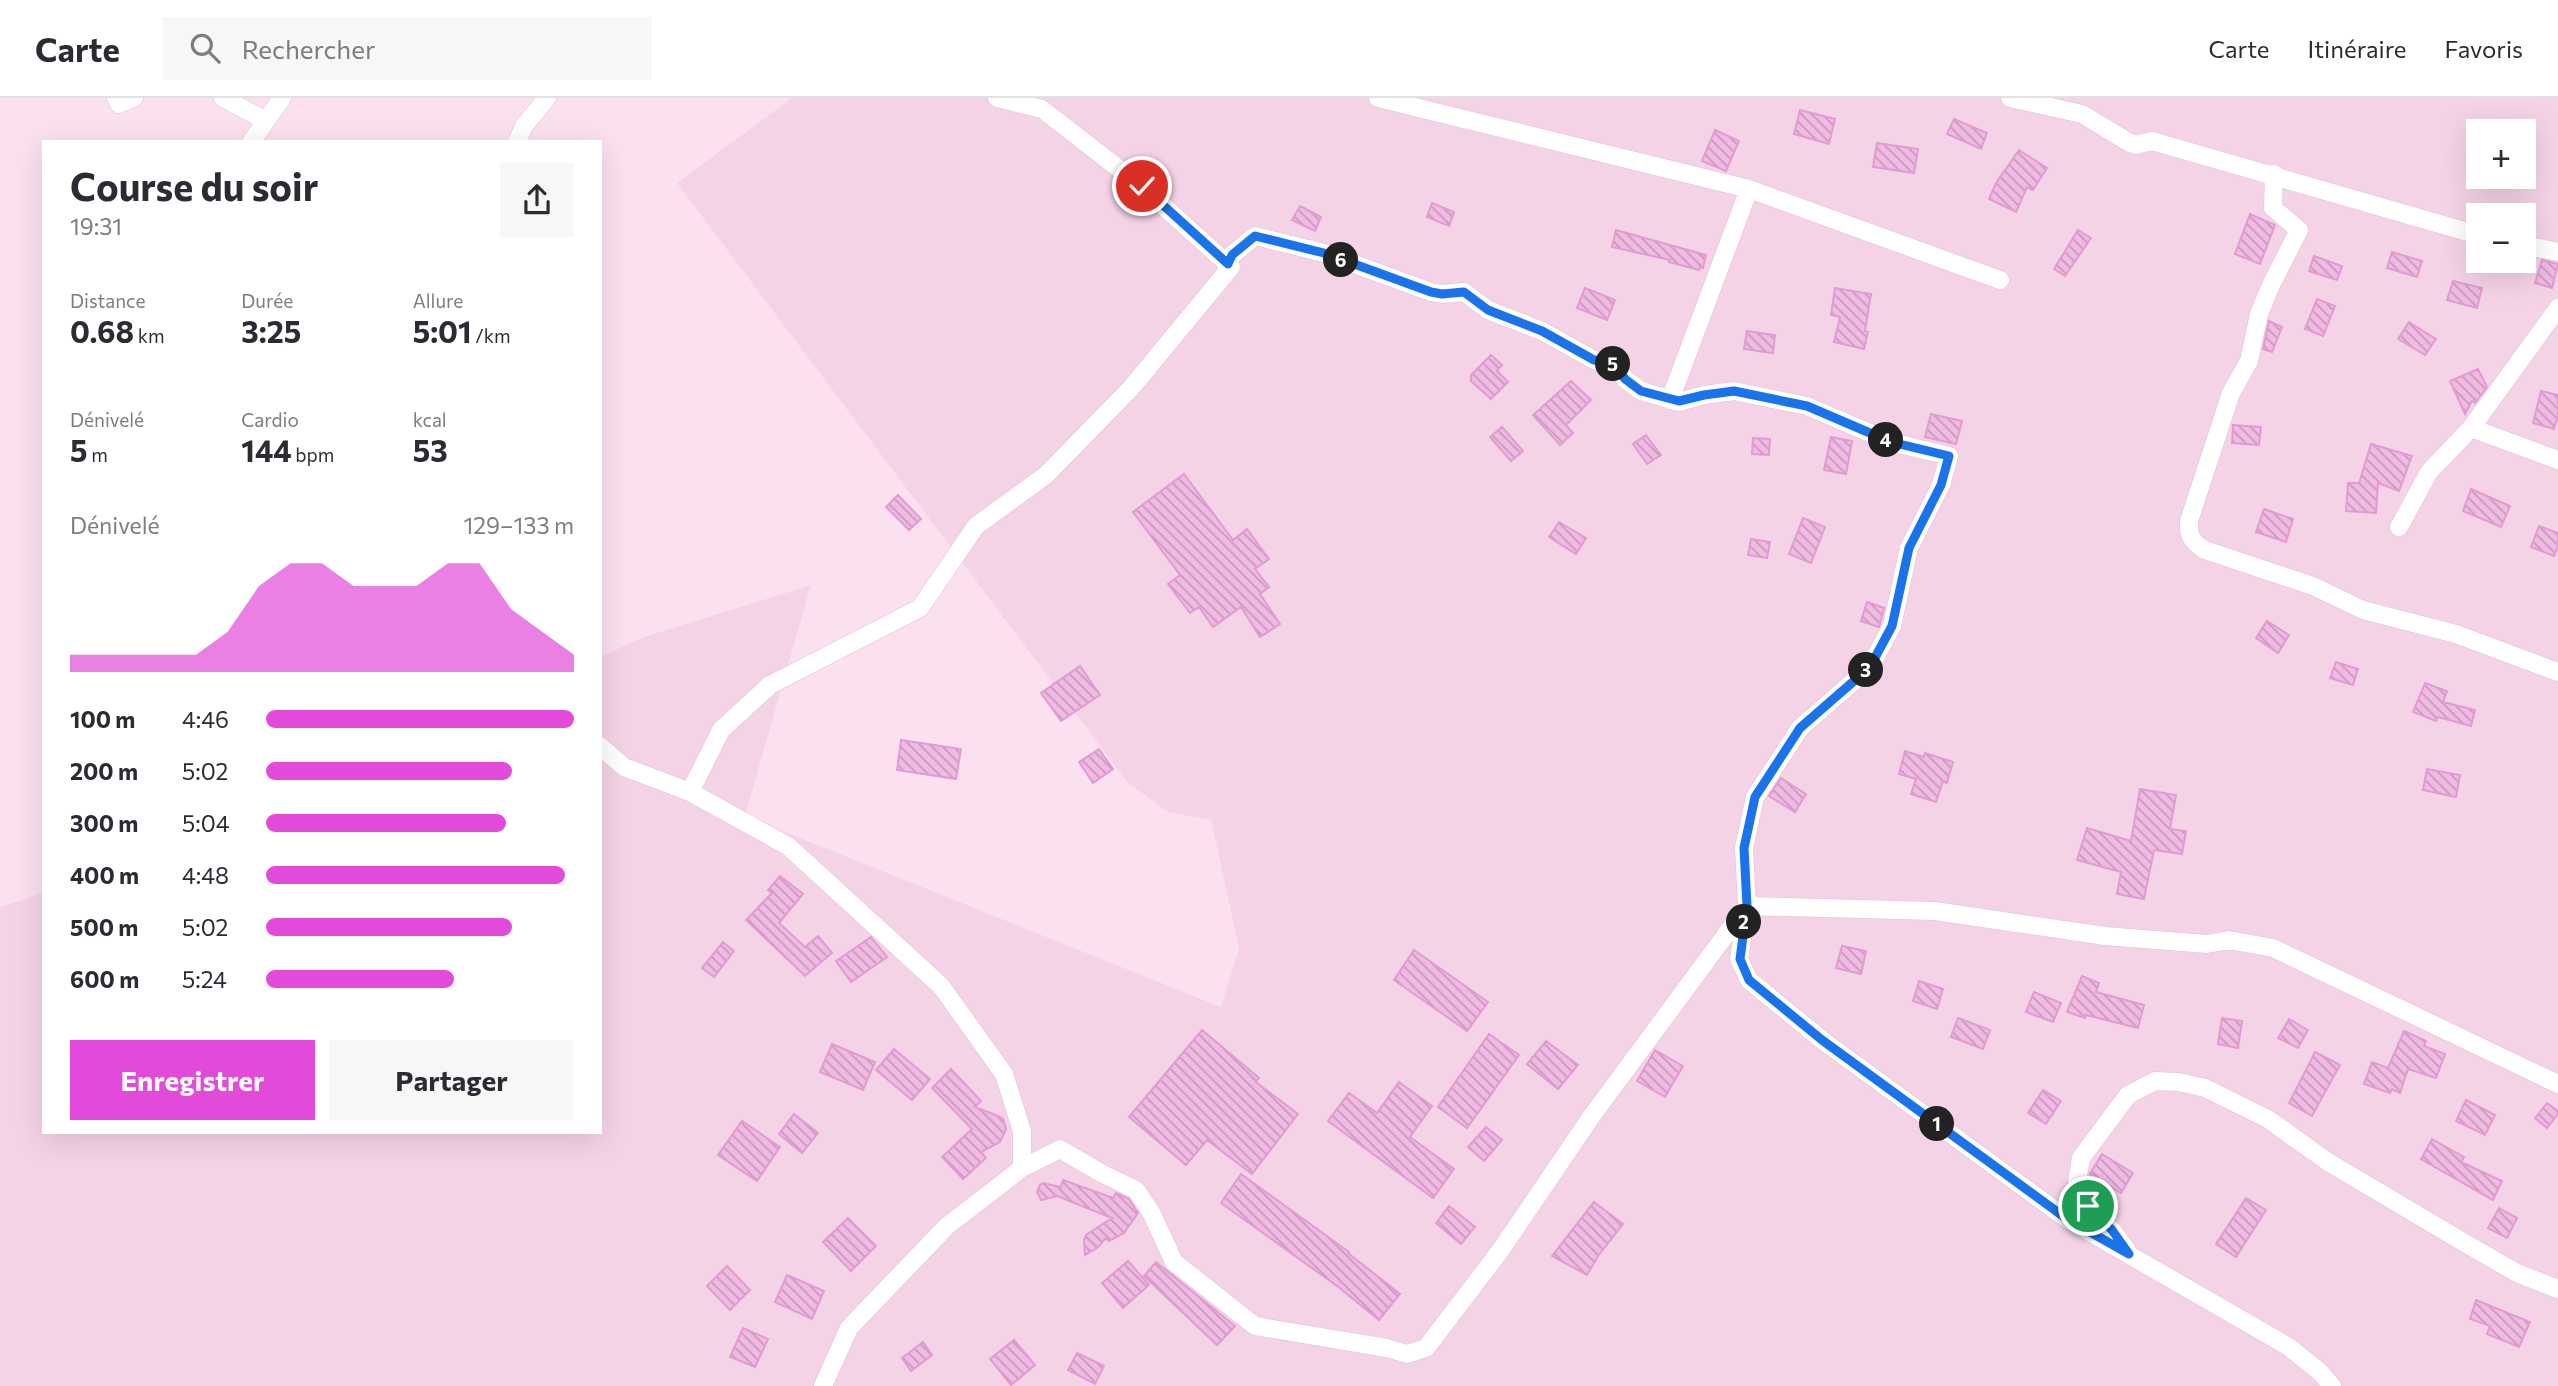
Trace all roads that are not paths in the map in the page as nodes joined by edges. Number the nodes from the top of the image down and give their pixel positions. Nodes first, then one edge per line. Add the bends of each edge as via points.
1 (116, 98) edge
2 (134, 98) edge
3 (223, 98) edge
4 (282, 98) edge
5 (547, 98) edge
6 (997, 98) edge
7 (1378, 98) edge
8 (2010, 98) edge
9 (265, 120) junction
10 (252, 140) edge
11 (518, 140) edge
12 (2274, 174) junction
13 (1749, 189) junction
14 (2466, 231) edge
15 (2536, 247) edge
16 (2558, 251) edge
17 (1228, 264) junction
18 (2000, 280) dead end
19 (2558, 308) edge
20 (1670, 400) junction
21 (2471, 428) junction
22 (2558, 460) edge
23 (2399, 527) dead end
24 (2558, 672) edge
25 (602, 748) edge
26 (691, 792) junction
27 (1747, 906) junction
28 (2558, 1084) edge
29 (1022, 1168) junction
30 (2129, 1254) junction
31 (2558, 1289) edge
32 (823, 1386) edge
33 (2332, 1386) edge

1 - 2 street via 119,104
3 - 9 street
4 - 9 street
5 - 11 street
6 - 17 street via 1042,109 1142,186
7 - 13 street
8 - 12 street via 2082,114 2136,145 2152,141
9 - 10 street
12 - 14 street
12 - 24 street via 2273,208 2298,230 2259,314 2249,361 2223,415 2189,521 2194,543 2313,586 2363,610 2456,634
13 - 18 street
13 - 20 street
15 - 16 street
17 - 20 street via 1255,236 1324,253 1431,292 1464,292 1488,310 1542,331 1594,360 1612,363 1633,386
17 - 26 street via 1231,267 1131,388 1046,475 976,526 920,608 770,685 721,730
19 - 21 street
20 - 27 street via 1734,391 1807,406 1891,442 1949,456 1941,485 1909,548 1892,626 1870,667 1800,728 1755,797 1744,848
21 - 22 street
21 - 23 street via 2429,472
25 - 26 street via 624,767
26 - 29 street via 788,846 941,986 1004,1074 1022,1131
27 - 28 street via 1935,911 2105,936 2207,944 2229,940 2273,948
27 - 29 street via 1426,1348 1407,1354 1255,1326 1174,1262 1136,1190 1060,1149
27 - 30 street via 1740,959 1749,980 1988,1163 2067,1219
29 - 32 street via 947,1226 849,1328
30 - 31 street via 2088,1206 2077,1182 2081,1158 2128,1095 2155,1081 2179,1082 2205,1088 2268,1119 2328,1162 2470,1246 2517,1273
30 - 33 street via 2289,1347

